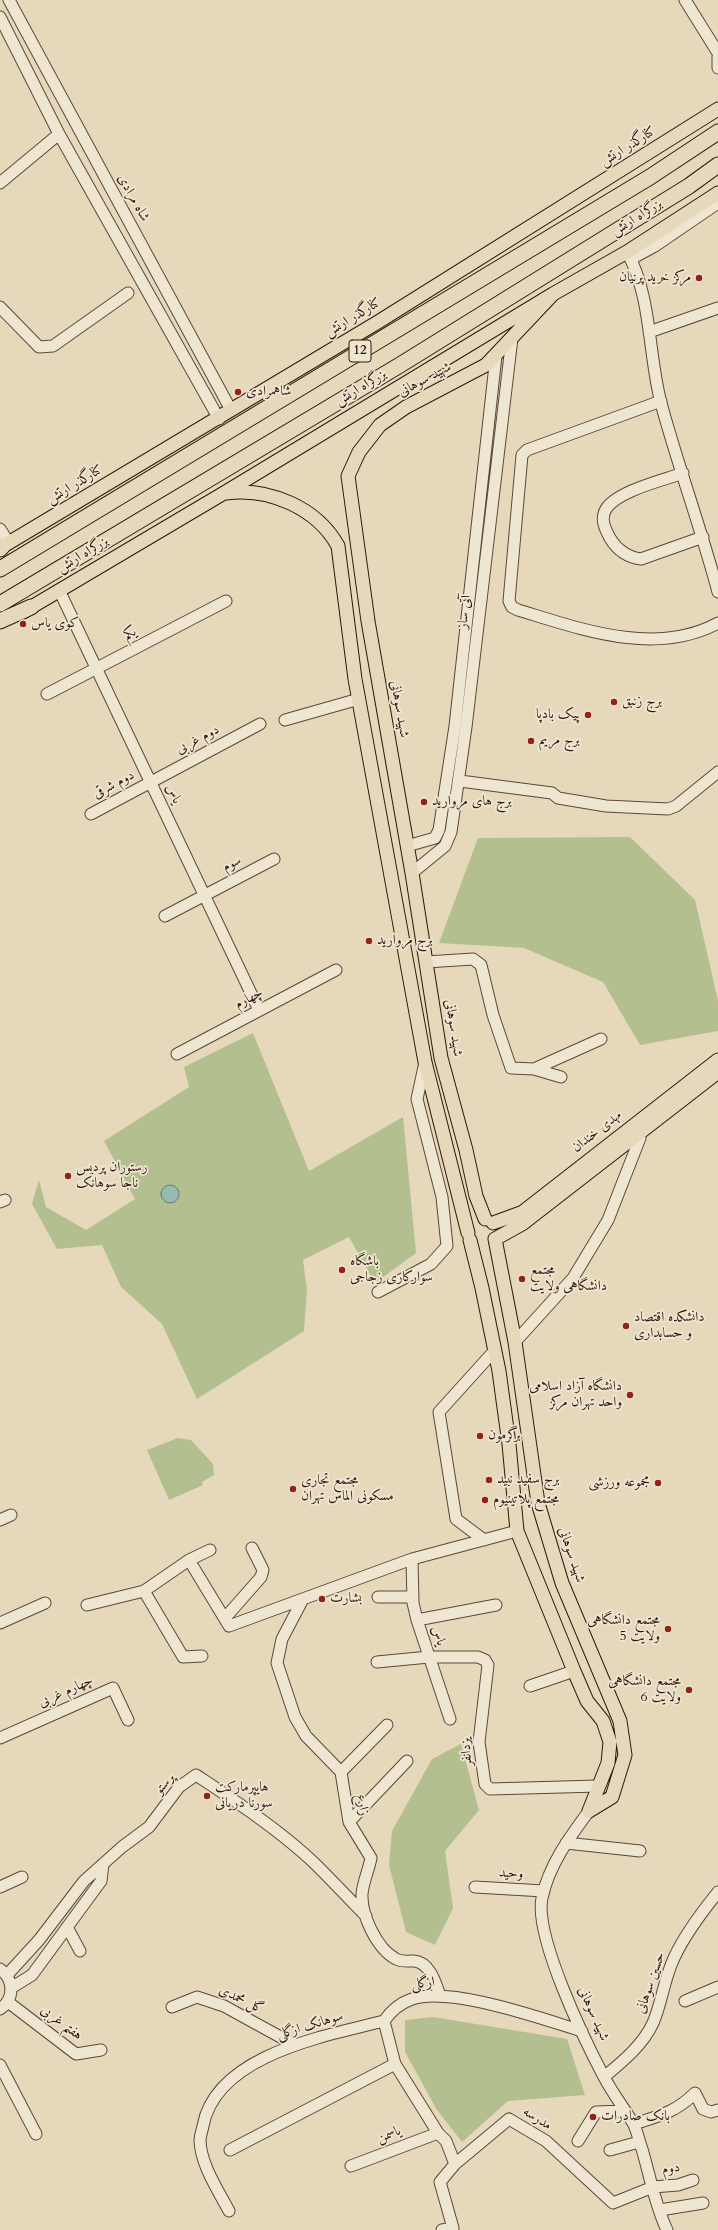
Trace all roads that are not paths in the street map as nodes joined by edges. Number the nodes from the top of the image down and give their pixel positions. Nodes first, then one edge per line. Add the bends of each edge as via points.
1 (9, 0) edge
2 (685, 0) edge
3 (15, 14) junction
4 (0, 20) edge
5 (718, 54) edge
6 (718, 57) edge
7 (718, 68) edge
8 (718, 109) edge
9 (718, 132) edge
10 (59, 134) junction
11 (718, 165) edge
12 (718, 171) edge
13 (0, 182) edge
14 (689, 186) junction
15 (718, 193) edge
16 (718, 203) edge
17 (629, 256) junction
18 (128, 293) dead end
19 (553, 294) junction
20 (0, 307) edge
21 (718, 308) edge
22 (649, 332) junction
23 (512, 338) junction
24 (496, 356) junction
25 (494, 379) junction
26 (507, 380) junction
27 (282, 398) junction
28 (661, 402) junction
29 (231, 410) junction
30 (220, 419) junction
31 (171, 448) junction
32 (683, 474) junction
33 (224, 493) junction
34 (0, 529) edge
35 (703, 537) junction
36 (3, 547) edge
37 (0, 569) edge
38 (58, 590) junction
39 (718, 592) edge
40 (226, 601) dead end
41 (0, 604) edge
42 (31, 607) junction
43 (0, 621) edge
44 (347, 621) junction
45 (368, 621) junction
46 (718, 623) edge
47 (0, 627) edge
48 (96, 668) junction
49 (47, 694) dead end
50 (359, 699) junction
51 (285, 720) dead end
52 (260, 724) dead end
53 (455, 726) junction
54 (466, 727) junction
55 (718, 772) edge
56 (150, 782) junction
57 (459, 784) junction
58 (91, 814) dead end
59 (407, 846) junction
60 (274, 859) dead end
61 (412, 873) junction
62 (204, 895) junction
63 (165, 916) dead end
64 (426, 962) junction
65 (336, 970) dead end
66 (260, 1010) junction
67 (601, 1039) dead end
68 (177, 1054) dead end
69 (441, 1058) junction
70 (718, 1060) edge
71 (426, 1062) junction
72 (534, 1069) junction
73 (718, 1072) edge
74 (561, 1077) dead end
75 (640, 1138) dead end
76 (489, 1221) junction
77 (469, 1237) junction
78 (495, 1239) junction
79 (378, 1292) dead end
80 (515, 1342) junction
81 (495, 1350) junction
82 (11, 1515) dead end
83 (0, 1520) edge
84 (517, 1531) junction
85 (484, 1540) junction
86 (252, 1548) dead end
87 (210, 1550) dead end
88 (412, 1559) junction
89 (189, 1560) junction
90 (144, 1591) junction
91 (378, 1597) dead end
92 (413, 1598) junction
93 (302, 1601) junction
94 (45, 1603) dead end
95 (87, 1605) dead end
96 (496, 1605) dead end
97 (225, 1618) junction
98 (416, 1620) junction
99 (0, 1623) edge
100 (202, 1656) dead end
101 (429, 1657) junction
102 (377, 1662) dead end
103 (574, 1671) junction
104 (530, 1686) dead end
105 (450, 1719) dead end
106 (128, 1720) dead end
107 (387, 1725) dead end
108 (0, 1738) edge
109 (407, 1761) dead end
110 (342, 1772) junction
111 (598, 1786) junction
112 (589, 1811) junction
113 (349, 1822) junction
114 (566, 1843) junction
115 (640, 1851) dead end
116 (103, 1864) junction
117 (22, 1877) dead end
118 (0, 1887) edge
119 (476, 1887) dead end
120 (544, 1891) junction
121 (718, 1892) edge
122 (366, 1916) junction
123 (67, 1928) junction
124 (80, 1951) dead end
125 (4, 1972) edge
126 (718, 1987) edge
127 (11, 1988) junction
128 (440, 1996) junction
129 (685, 2001) dead end
130 (4, 2005) edge
131 (172, 2006) dead end
132 (384, 2021) junction
133 (582, 2031) junction
134 (294, 2044) junction
135 (101, 2050) dead end
136 (395, 2064) junction
137 (0, 2065) edge
138 (604, 2077) junction
139 (718, 2110) edge
140 (624, 2111) junction
141 (634, 2124) junction
142 (438, 2133) junction
143 (36, 2134) dead end
144 (578, 2141) dead end
145 (640, 2142) junction
146 (230, 2150) dead end
147 (610, 2150) dead end
148 (455, 2164) junction
149 (350, 2166) dead end
150 (693, 2180) dead end
151 (653, 2187) junction
152 (703, 2203) dead end
153 (660, 2210) junction
154 (229, 2211) dead end
155 (442, 2230) edge
156 (667, 2230) edge

1 - 3 street, شاه مرادی
2 - 5 street
3 - 4 street
3 - 29 street, شاه مرادی
4 - 10 street
6 - 7 street
8 - 29 main road, کنارگذر ارتش via 378,322
9 - 27 highway, بزرگراه ارتش / 12 via 650,177
10 - 13 street
10 - 30 street
11 - 14 highway, بزرگراه ارتش / 12
12 - 14 main road
14 - 41 highway, بزرگراه ارتش / 12 via 393,369
15 - 17 main road
16 - 17 street via 655,246
17 - 19 main road
17 - 22 street via 638,274
18 - 20 street via 54,346 39,347
19 - 23 main road, شهید سوهانی
19 - 33 main road
21 - 22 street
22 - 28 street
23 - 24 main road, شهید سوهانی
23 - 26 street, آتی ساز
24 - 25 street, آتی ساز
24 - 45 main road, شهید سوهانی via 481,369 392,415 370,437 354,459 348,484
25 - 26 street via 499,374 504,375
25 - 53 street, آتی ساز
26 - 54 street, آتی ساز
27 - 31 main road
27 - 37 highway, بزرگراه ارتش / 12
28 - 32 street
28 - 46 street via 527,450 522,455 509,601 512,607 518,610 588,631 631,638 671,637
29 - 30 main road, کنارگذر ارتش
30 - 31 main road, کنارگذر ارتش
31 - 36 main road, کنارگذر ارتش
32 - 35 street
32 - 35 street via 619,496 606,509 604,524 613,543 631,558 641,559
33 - 38 main road
33 - 44 main road, شهید سوهانی via 246,492 282,500 305,510 324,527 338,546
34 - 36 street
35 - 39 street
38 - 42 main road
38 - 48 street, یاس
40 - 48 street, یکم
42 - 43 highway
42 - 47 main road
44 - 45 main road
44 - 50 main road, شهید سوهانی
45 - 59 main road, شهید سوهانی
48 - 49 street, یکم
48 - 56 street, یاس
50 - 51 street
50 - 71 main road, شهید سوهانی
52 - 56 street, دوم غربی
53 - 54 street
53 - 59 street, آتی ساز via 438,834 435,838
54 - 57 street, آتی ساز
55 - 57 street via 676,806 668,809 606,806 558,798 550,800
56 - 58 street, دوم شرقی
56 - 62 street, یاس
57 - 61 street, آتی ساز via 449,839 445,846
59 - 61 main road, شهید سوهانی
60 - 62 street, سوم
61 - 64 main road, شهید سوهانی
62 - 63 street, سوم
62 - 66 street, یاس
64 - 69 main road, شهید سوهانی
64 - 72 street via 478,961 481,964 493,1015 509,1065 520,1070
65 - 66 street, چهارم
66 - 68 street, چهارم
67 - 72 street
69 - 71 main road
69 - 76 main road, شهید سوهانی via 476,1196
70 - 76 main road, مهدی خندان via 522,1212
71 - 77 main road, شهید سوهانی
71 - 79 street via 417,1099 442,1197 447,1246 431,1264
72 - 74 street
73 - 78 main road, مهدی خندان via 522,1224
75 - 80 street via 608,1220 573,1278
76 - 77 main road via 473,1222
76 - 78 main road via 496,1231
77 - 78 main road via 480,1247 489,1246
77 - 81 main road, شهید سوهانی
78 - 80 main road, شهید سوهانی
80 - 112 main road, شهید سوهانی via 538,1503 547,1537 562,1583 620,1721 625,1755 612,1797
81 - 84 main road, شهید سوهانی via 506,1419
81 - 85 street via 439,1412 456,1519
82 - 83 street
84 - 85 street
84 - 103 main road, شهید سوهانی
85 - 88 street
86 - 97 street via 263,1570 261,1577
87 - 89 street
88 - 92 street, یاس
88 - 93 street
89 - 90 street
89 - 97 street
90 - 95 street
90 - 100 street via 184,1657
91 - 92 street
92 - 98 street, یاس
93 - 97 street via 229,1626
93 - 110 street via 282,1639 277,1663 295,1717 306,1736
94 - 99 street
96 - 98 street
98 - 101 street, یاس
101 - 102 street
101 - 105 street, یاس
101 - 111 street, یزدانفر via 478,1657 485,1660 488,1665 479,1742 485,1784 490,1789
103 - 104 street
103 - 111 main road, شهید سوهانی via 588,1701 603,1721 610,1742 608,1763
106 - 108 street, چهارم غربی via 113,1688
107 - 110 street
109 - 113 street
110 - 113 street, زارع
111 - 112 main road, شهید سوهانی
112 - 114 street, شهید سوهانی
113 - 122 street, زارع via 372,1858 362,1894
114 - 115 street
114 - 120 street, شهید سوهانی via 548,1875
116 - 122 street, پرستو via 149,1827 179,1787 196,1775 255,1814 293,1844
116 - 123 street via 101,1881
116 - 125 street, پرستو via 84,1881 39,1940
117 - 118 street
119 - 120 street, وحید
120 - 133 street, شهید سوهانی via 541,1920 548,1949
121 - 138 street, حسین سوهانی via 685,1936 676,1954 653,2023 623,2062
122 - 128 street, زارع via 386,1952 398,1960 417,1961 427,1968
123 - 124 street
123 - 127 street via 32,1975
125 - 127 street
126 - 129 street
127 - 130 street
128 - 132 street, ازگلی via 412,1998 392,2010
128 - 133 street, ازگلی via 484,2002
130 - 135 street, هفتم غربی via 76,2054
131 - 134 street, گل محمدی via 197,1997 224,2006
132 - 134 street, سوهانک ازگلی
132 - 136 street
133 - 138 street, شهید سوهانی
134 - 154 street, سوهانک ازگلی via 231,2079 217,2093 205,2112 200,2141 205,2162
136 - 142 street
136 - 146 street
137 - 143 street
138 - 140 street, شهید سوهانی
139 - 141 street via 711,2112 703,2108 695,2093 670,2113
140 - 141 street, شهید سوهانی
140 - 144 street via 596,2112
141 - 145 street, شهید سوهانی
142 - 148 street via 446,2141
142 - 149 street, یاسمن
145 - 147 street
145 - 151 street, شهید سوهانی
148 - 151 street, مدرسه via 509,2118 546,2141 613,2203
148 - 155 street, مدرسه via 440,2182 453,2228
150 - 151 street, دوم via 678,2185
151 - 153 street, شهید سوهانی
152 - 153 street
153 - 156 street, شهید سوهانی

